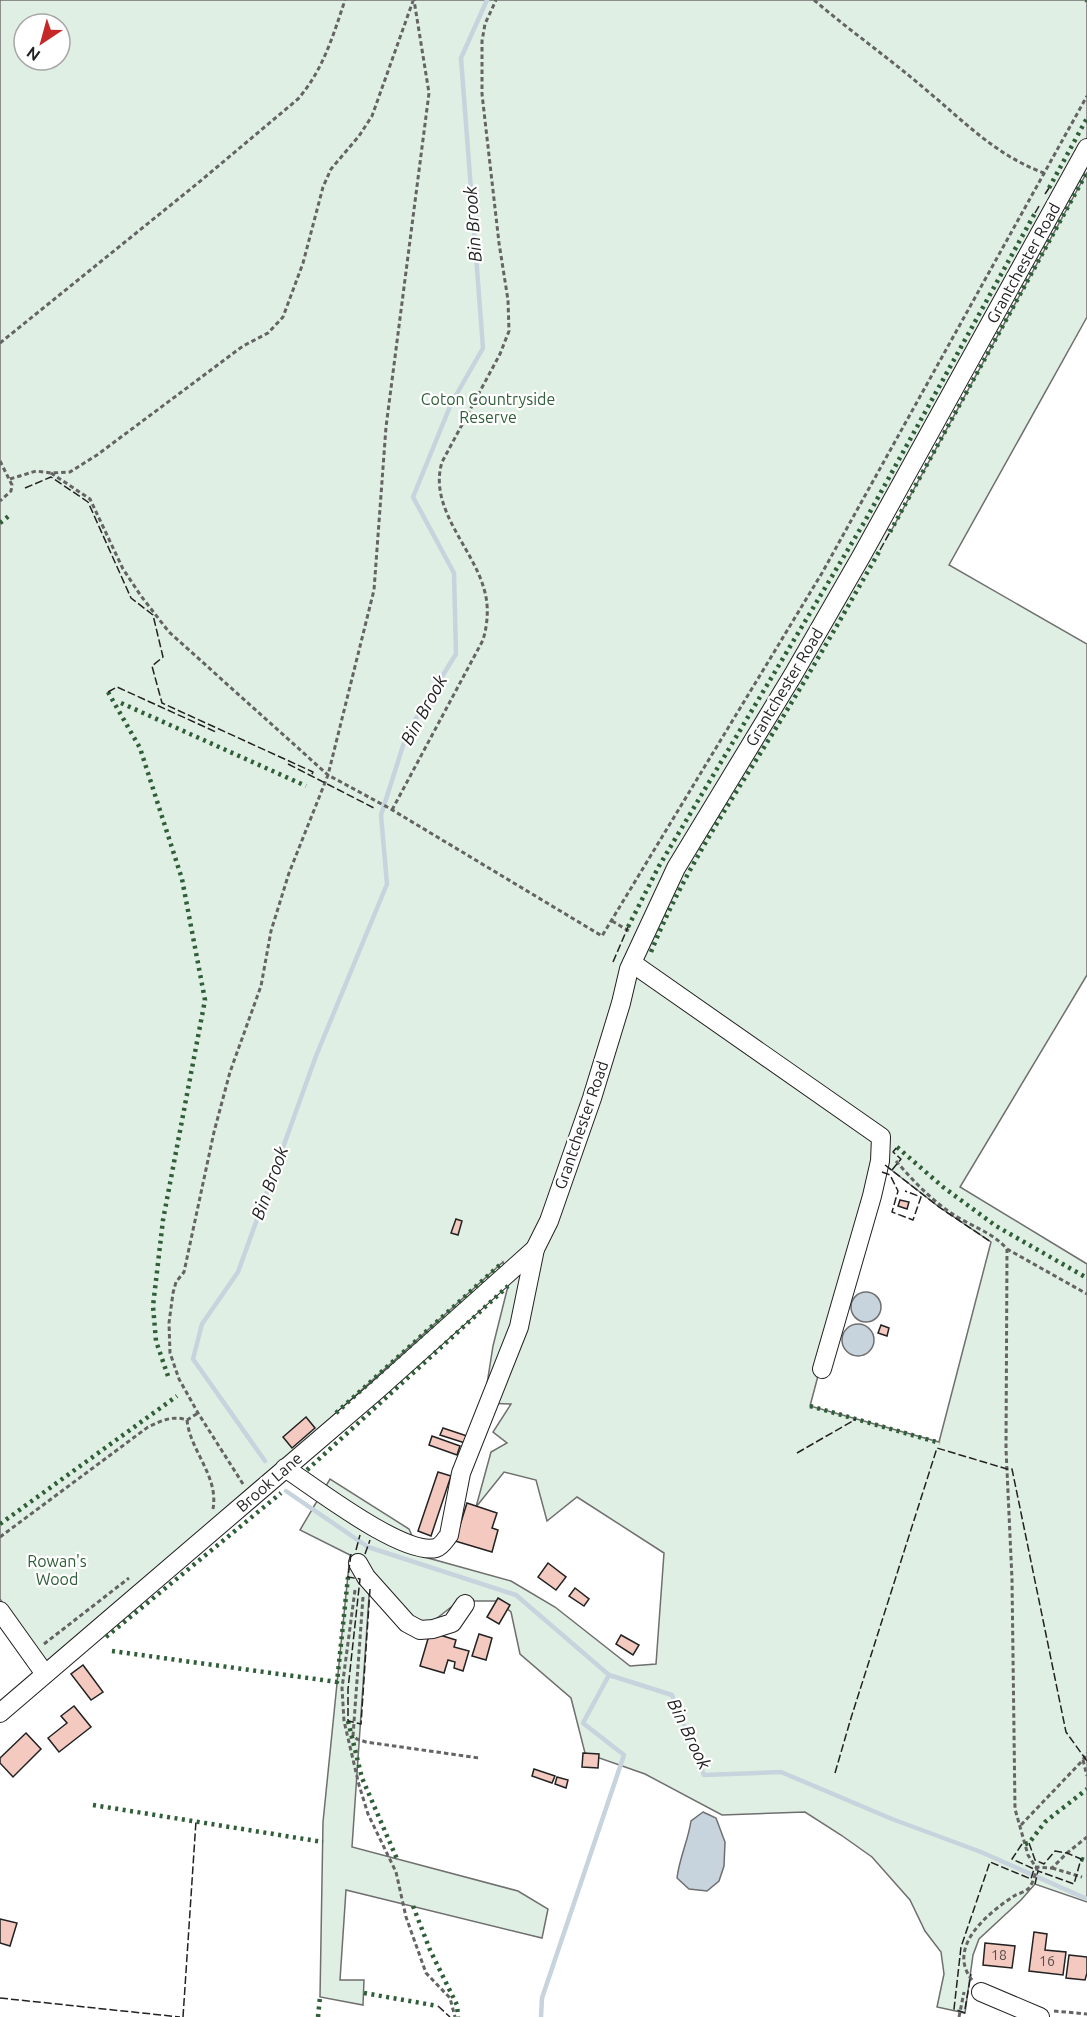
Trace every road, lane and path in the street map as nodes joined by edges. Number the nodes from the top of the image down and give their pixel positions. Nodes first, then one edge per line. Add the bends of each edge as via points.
1 (345, 0) edge
2 (414, 0) edge
3 (496, 0) edge
4 (814, 0) edge
5 (1087, 96) edge
6 (1087, 148) edge
7 (1045, 173) junction
8 (0, 343) edge
9 (0, 461) edge
10 (51, 473) junction
11 (10, 479) junction
12 (0, 501) edge
13 (328, 775) junction
14 (391, 809) junction
15 (632, 963) junction
16 (881, 1144) junction
17 (535, 1249) junction
18 (1007, 1249) junction
19 (1087, 1294) edge
20 (822, 1369) dead end
21 (198, 1413) junction
22 (187, 1420) junction
23 (285, 1468) junction
24 (261, 1490) junction
25 (204, 1516) dead end
26 (0, 1537) edge
27 (134, 1575) dead end
28 (359, 1576) junction
29 (465, 1604) dead end
30 (0, 1611) edge
31 (31, 1653) junction
32 (45, 1674) junction
33 (0, 1713) edge
34 (1087, 1753) edge
35 (479, 1758) dead end
36 (1083, 1760) junction
37 (1087, 1776) edge
38 (1021, 1825) junction
39 (1087, 1838) edge
40 (1036, 1868) junction
41 (1052, 1868) junction
42 (1082, 1877) dead end
43 (981, 1992) joint
44 (960, 2011) dead end
45 (454, 2016) edge
46 (959, 2017) edge
47 (1040, 2017) edge

1 - 8 path via 323,62 298,99
2 - 10 path via 372,116 331,169 323,187 303,263 283,317 268,333 243,346 97,455 70,472
2 - 13 path via 429,93 386,427 374,590
3 - 14 path via 482,41 482,94 509,331 439,472 446,508 484,588 487,626
4 - 7 path via 926,89 979,137
5 - 7 path
6 - 15 street, Grantchester Road via 862,555 676,868
7 - 14 path via 822,573 602,936
9 - 11 path
10 - 11 path via 36,471
10 - 13 path via 90,499 123,569 169,632
11 - 12 path via 11,491
13 - 14 path
13 - 21 path via 271,931 261,986 230,1072 214,1132 184,1272 173,1293 170,1353
15 - 16 street via 867,1126 881,1137
15 - 17 street, Grantchester Road via 592,1098 549,1221
16 - 18 path via 945,1209 998,1239
16 - 20 street via 872,1196
17 - 23 street, Brook Lane
17 - 23 street via 519,1327 461,1473 444,1543 437,1548 421,1549 401,1542
18 - 19 path
18 - 38 path via 1006,1449 1013,1743 1015,1809
21 - 22 path
21 - 24 path via 241,1483
22 - 25 path via 213,1485 213,1508
22 - 26 path via 171,1418 148,1427
23 - 24 street, Brook Lane
24 - 32 street, Brook Lane
27 - 31 path
28 - 29 street via 407,1623 420,1630 452,1623
28 - 35 path via 353,1736 366,1742
28 - 45 path via 342,1688 344,1721 368,1814 396,1872 406,1917 426,1972 450,1998
30 - 31 street
31 - 32 street
32 - 33 street, Brook Lane
34 - 36 path
36 - 37 path
36 - 38 path
38 - 40 path via 1028,1855
39 - 41 path
40 - 41 path
40 - 43 path via 1025,1891 976,1927 968,1939 963,1957 966,1972
41 - 42 path
43 - 47 street
44 - 46 path

